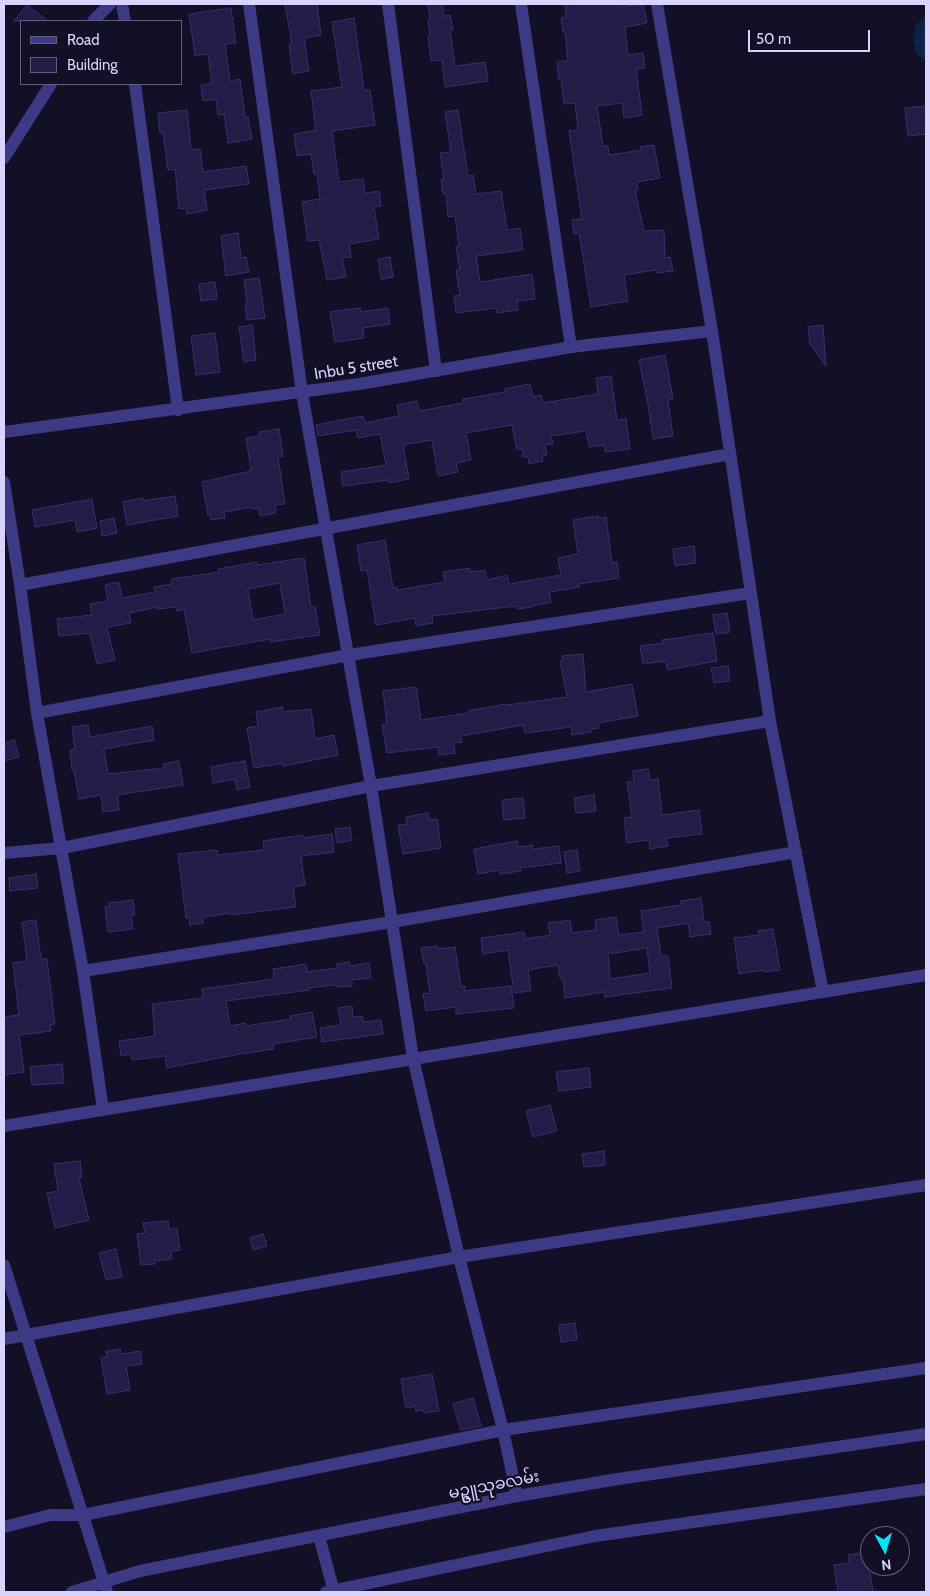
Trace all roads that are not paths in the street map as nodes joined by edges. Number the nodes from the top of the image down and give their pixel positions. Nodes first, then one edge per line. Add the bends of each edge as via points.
1 (110, 4) edge
2 (122, 4) edge
3 (249, 4) edge
4 (388, 4) edge
5 (521, 4) edge
6 (657, 4) edge
7 (94, 20) edge
8 (125, 20) edge
9 (50, 85) edge
10 (135, 85) edge
11 (4, 158) edge
12 (712, 331) junction
13 (571, 347) junction
14 (436, 371) junction
15 (302, 392) junction
16 (178, 410) junction
17 (4, 432) edge
18 (730, 454) junction
19 (4, 482) edge
20 (327, 527) junction
21 (20, 585) junction
22 (750, 593) junction
23 (349, 654) junction
24 (37, 713) junction
25 (770, 721) junction
26 (371, 786) junction
27 (62, 848) junction
28 (796, 852) junction
29 (4, 853) edge
30 (392, 922) junction
31 (83, 971) junction
32 (926, 975) edge
33 (823, 992) junction
34 (414, 1058) junction
35 (103, 1110) junction
36 (4, 1126) edge
37 (926, 1185) edge
38 (459, 1257) junction
39 (4, 1265) edge
40 (26, 1334) junction
41 (4, 1339) edge
42 (926, 1368) edge
43 (503, 1430) junction
44 (926, 1434) edge
45 (926, 1489) edge
46 (517, 1496) junction
47 (83, 1516) junction
48 (4, 1527) edge
49 (319, 1536) junction
50 (105, 1587) edge
51 (72, 1592) edge
52 (331, 1592) edge

1 - 7 street
2 - 8 street
3 - 15 street
4 - 14 street
5 - 13 street
6 - 12 street
9 - 11 street
10 - 16 street
12 - 13 street, Inbu 5 street
12 - 18 street
13 - 14 street, Inbu 5 street
14 - 15 street, Inbu 5 street
15 - 16 street, Inbu 5 street
15 - 20 street
16 - 17 street, Inbu 5 street
18 - 20 street
18 - 22 street
19 - 21 street
20 - 21 street
20 - 23 street
21 - 24 street
22 - 23 street
22 - 25 street
23 - 24 street
23 - 26 street
24 - 27 street
25 - 26 street
25 - 28 street
26 - 27 street
26 - 30 street
27 - 29 street
27 - 31 street
28 - 30 street
28 - 33 street
30 - 31 street
30 - 34 street
31 - 35 street
32 - 33 street
33 - 34 street
34 - 35 street
34 - 38 street
35 - 36 street
37 - 38 street
38 - 40 street
38 - 43 street
39 - 40 street
40 - 41 street
40 - 47 street
42 - 43 street
43 - 46 street
43 - 47 street
44 - 46 street, မဥ္ဇူသုခလမ်း
45 - 52 street via 595,1536
46 - 49 street, မဥ္ဇူသုခလမ်း
47 - 48 street via 50,1515
47 - 50 street
49 - 50 street, မဥ္ဇူသုခလမ်း via 140,1571
49 - 52 street
50 - 51 street, မဥ္ဇူသုခလမ်း

